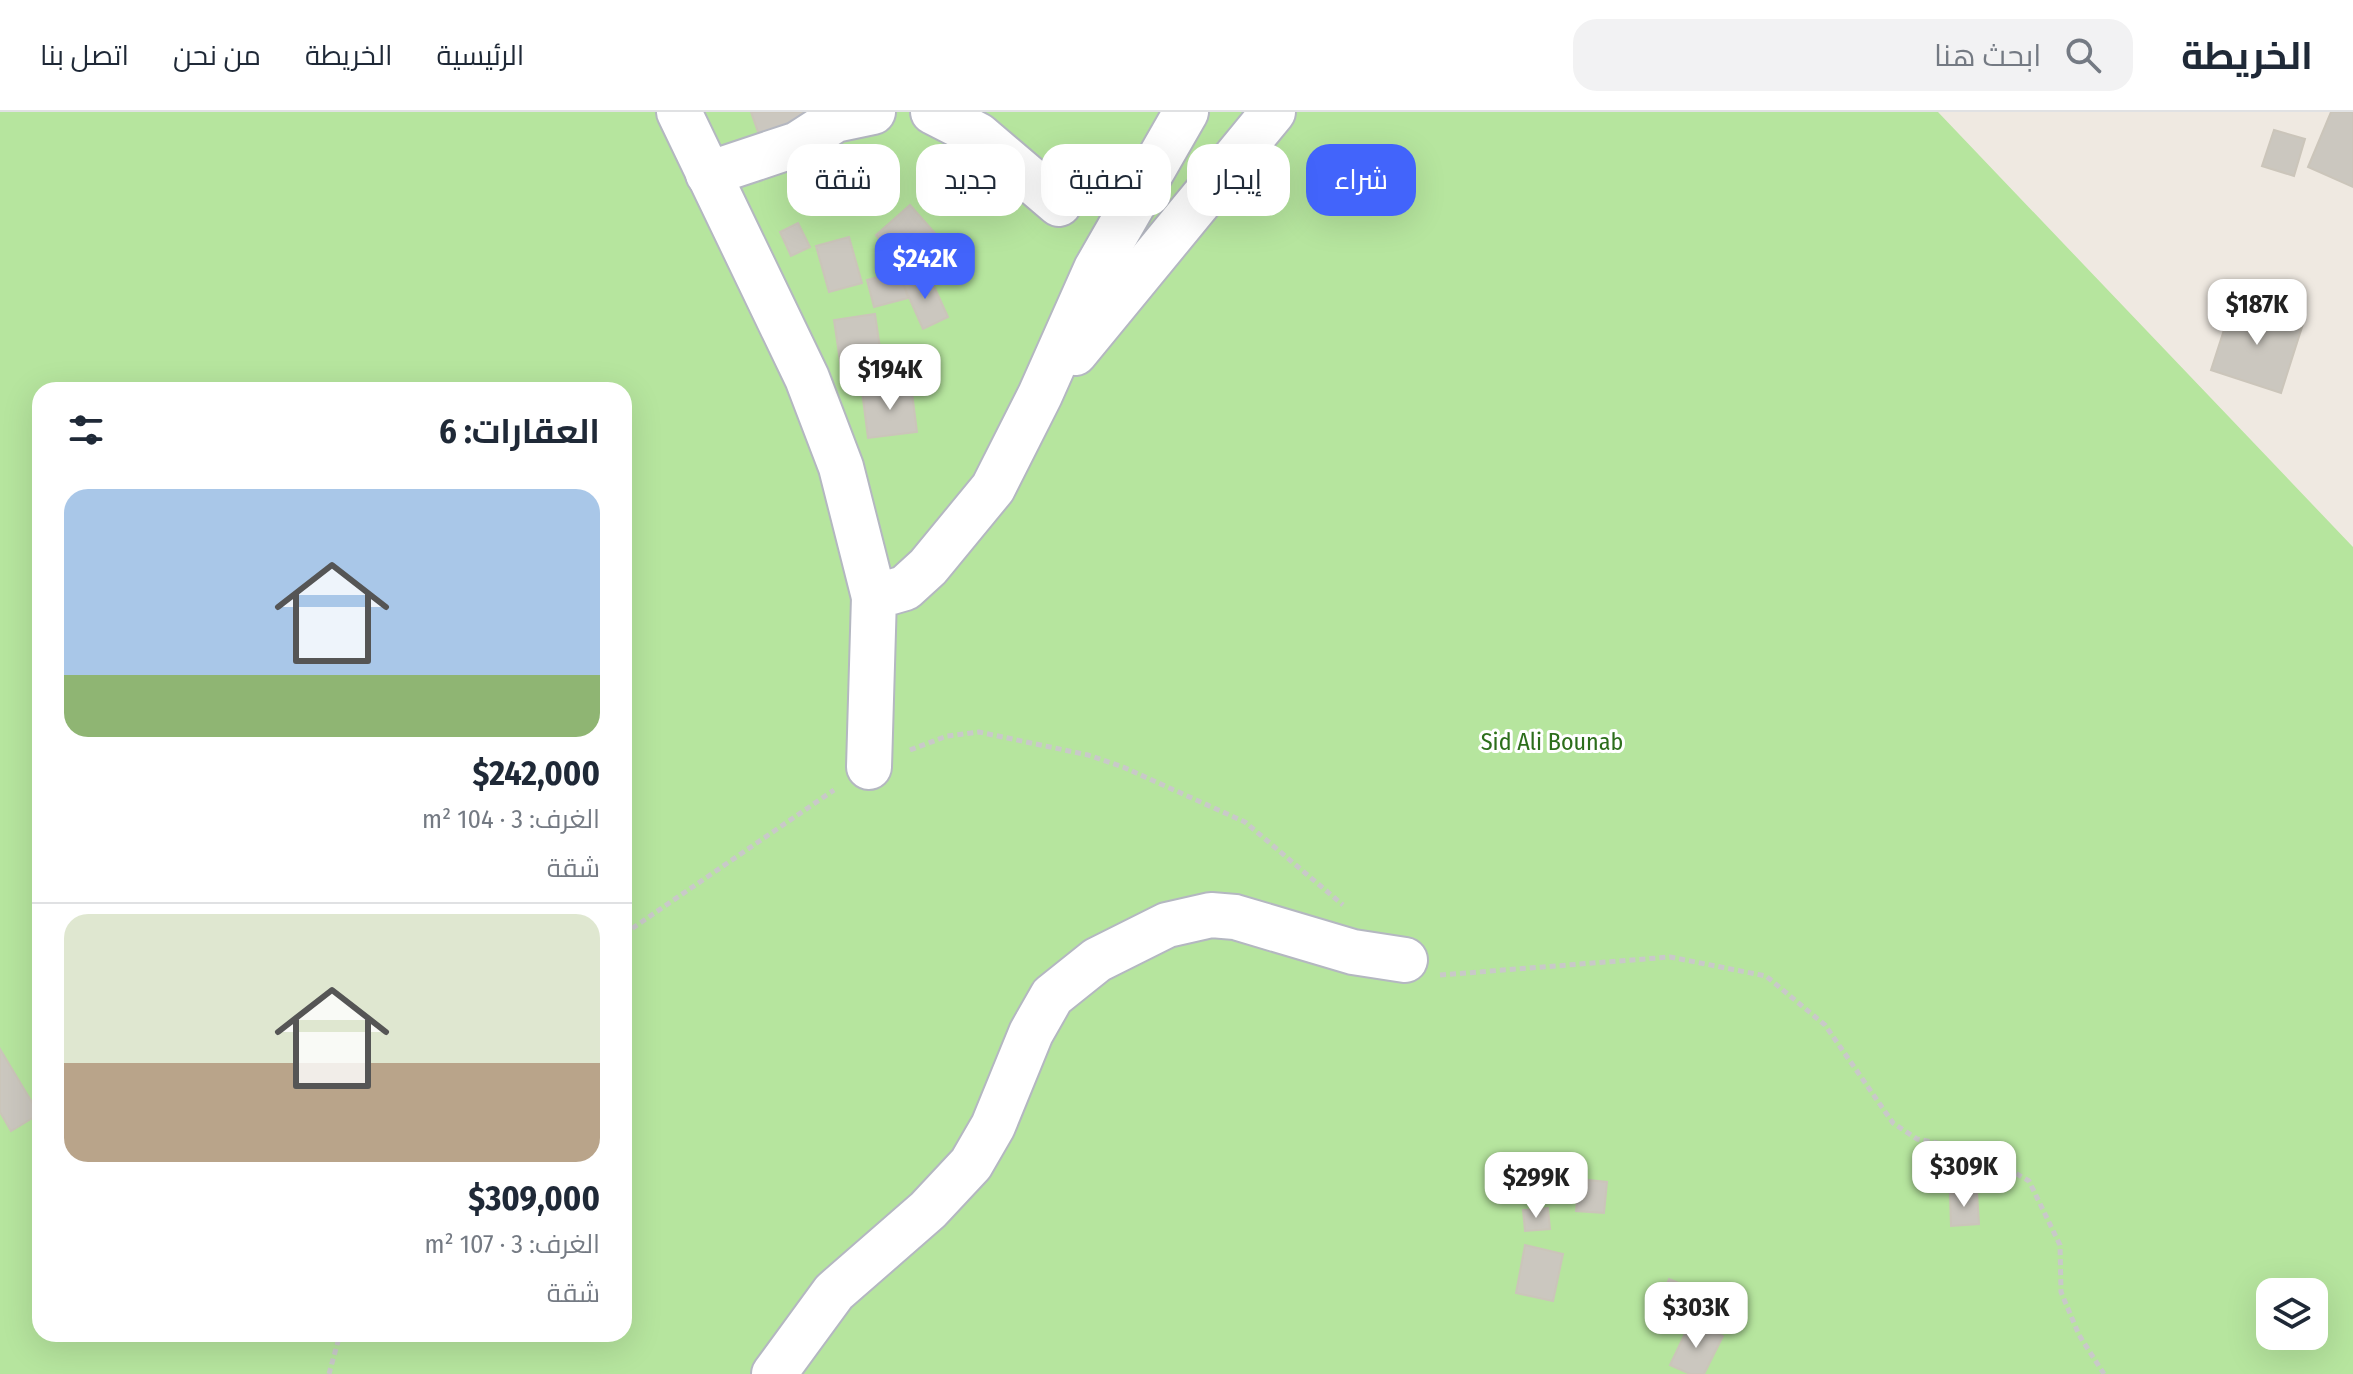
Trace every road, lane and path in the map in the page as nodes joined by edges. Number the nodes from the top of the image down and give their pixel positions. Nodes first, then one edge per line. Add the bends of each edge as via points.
1 (679, 112) edge
2 (873, 112) edge
3 (933, 112) edge
4 (1186, 112) edge
5 (1273, 112) edge
6 (708, 174) junction
7 (1041, 189) edge
8 (1040, 395) junction
9 (874, 597) junction
10 (869, 767) dead end
11 (1405, 960) dead end
12 (338, 1342) edge
13 (329, 1374) edge
14 (774, 1374) edge

1 - 6 street
2 - 6 street via 835,120 785,149
3 - 7 street via 978,135
4 - 8 street via 1096,269
5 - 8 street
6 - 9 street via 807,378 841,467
8 - 9 street via 993,488 928,567 905,588
9 - 10 street
11 - 14 street via 1211,915 1167,925 1097,960 1052,996 971,1164 928,1210 834,1292
12 - 13 path

